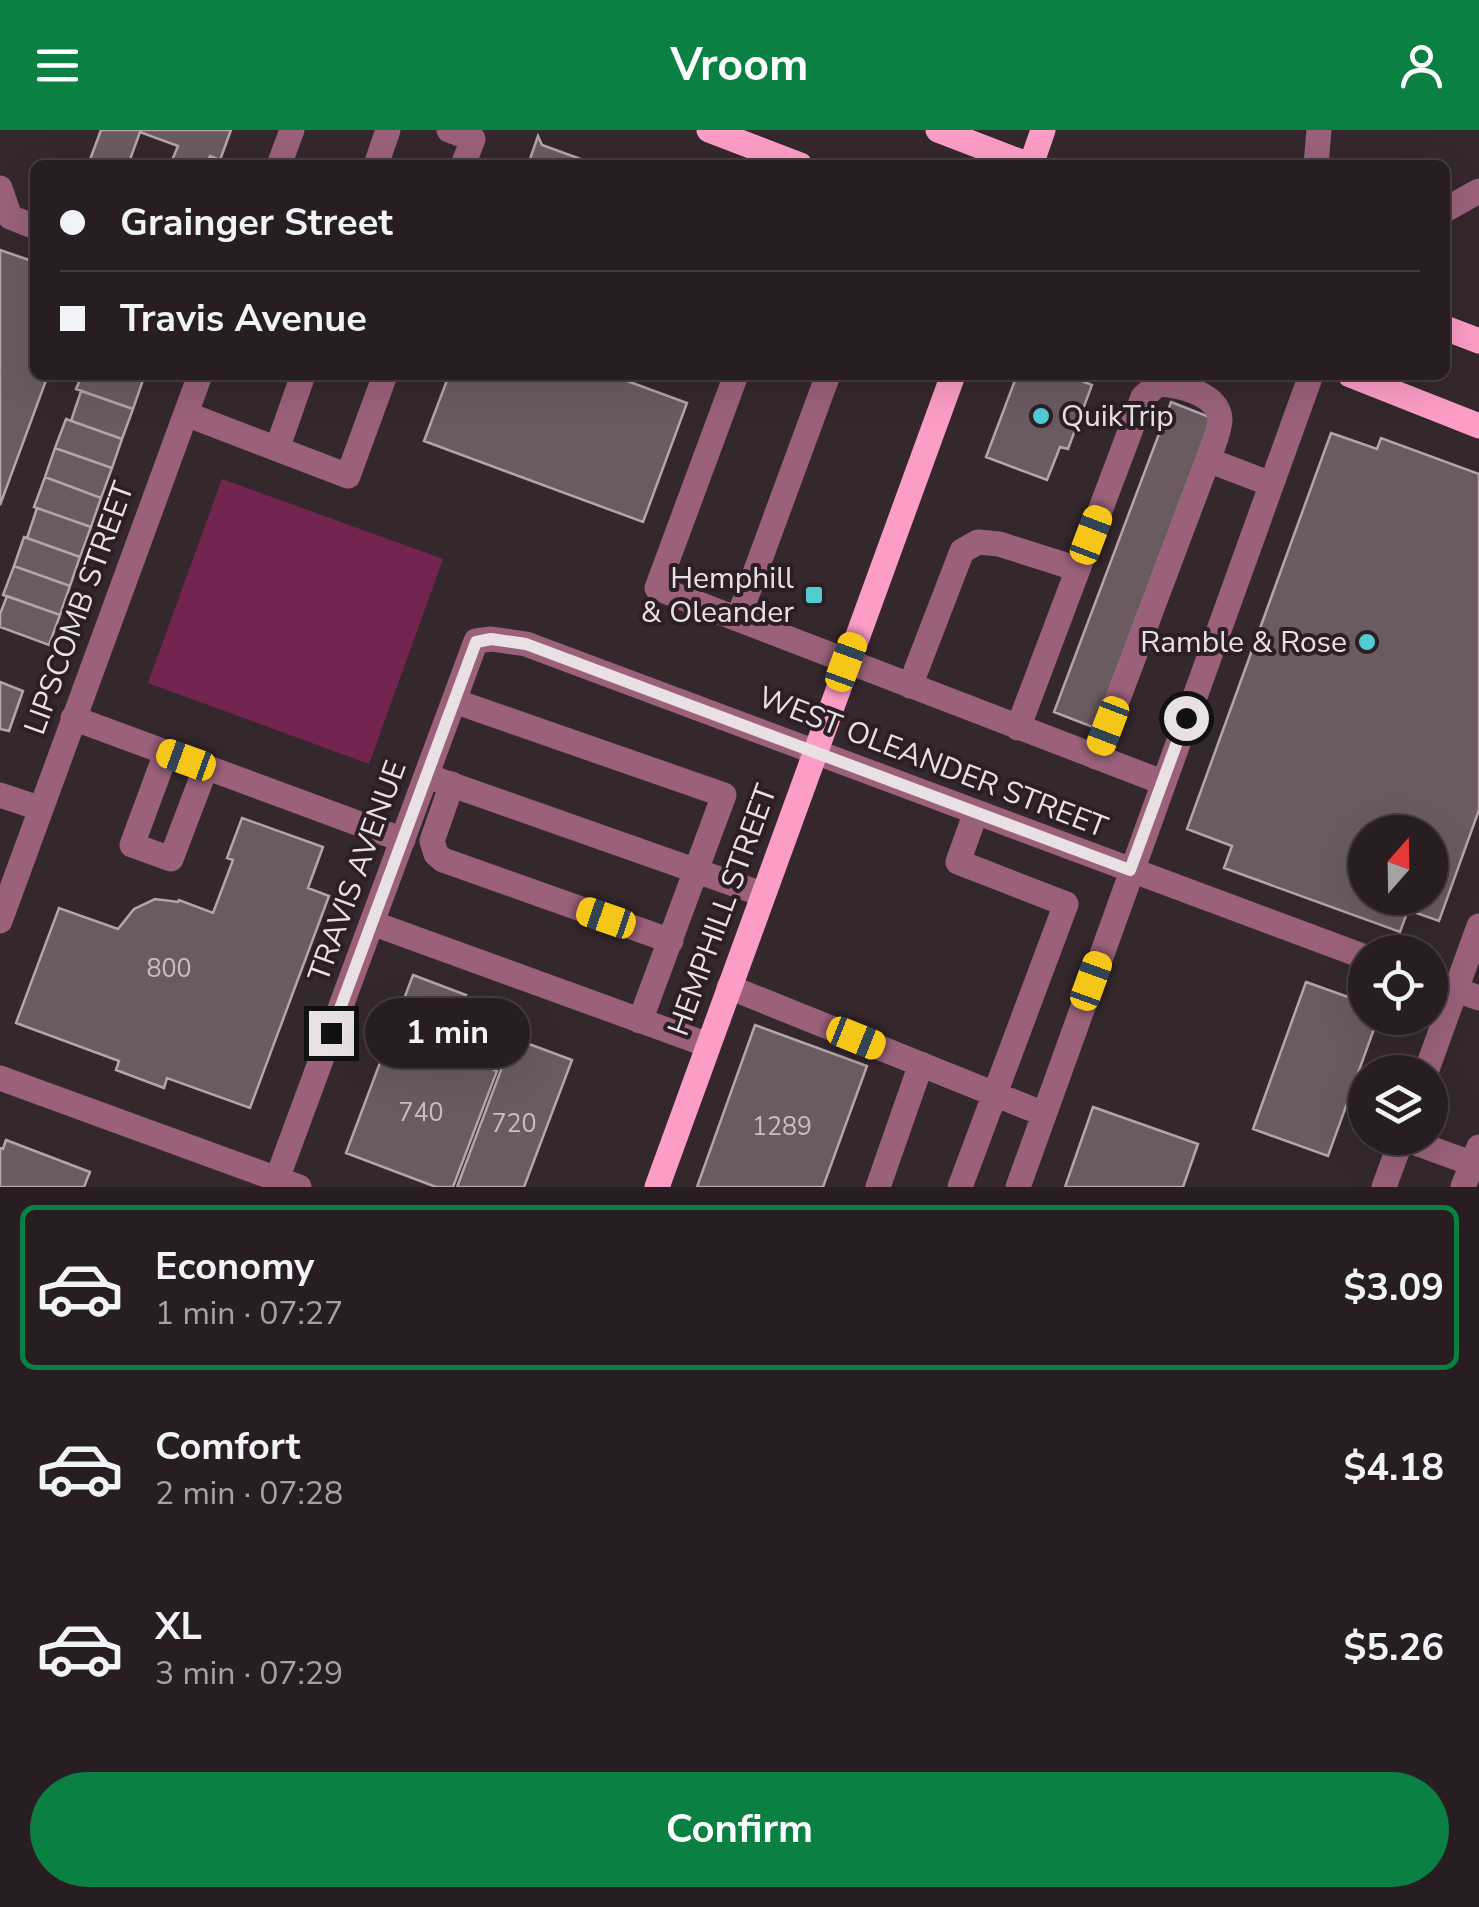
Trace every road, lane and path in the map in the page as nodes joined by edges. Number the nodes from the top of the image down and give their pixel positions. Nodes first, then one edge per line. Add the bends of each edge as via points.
1 (292, 130) edge
2 (388, 130) edge
3 (449, 130) edge
4 (709, 130) edge
5 (938, 130) edge
6 (1044, 130) edge
7 (1320, 130) edge
8 (280, 160) edge
9 (378, 160) edge
10 (465, 160) edge
11 (787, 160) edge
12 (1017, 160) edge
13 (1032, 160) edge
14 (1317, 160) edge
15 (0, 188) edge
16 (1479, 191) edge
17 (1450, 207) edge
18 (30, 225) edge
19 (1450, 330) edge
20 (1479, 341) edge
21 (198, 380) edge
22 (301, 380) edge
23 (383, 380) edge
24 (734, 380) edge
25 (826, 380) edge
26 (951, 380) edge
27 (1308, 380) edge
28 (1363, 380) edge
29 (186, 414) junction
30 (1479, 426) edge
31 (277, 449) junction
32 (1208, 460) junction
33 (1270, 484) junction
34 (1078, 569) junction
35 (738, 620) junction
36 (476, 642) joint
37 (846, 662) junction
38 (910, 686) junction
39 (454, 701) junction
40 (72, 718) junction
41 (1018, 728) junction
42 (166, 752) junction
43 (814, 752) junction
44 (1096, 758) junction
45 (206, 767) junction
46 (426, 776) junction
47 (1162, 782) junction
48 (452, 784) junction
49 (0, 794) edge
50 (39, 808) junction
51 (976, 812) junction
52 (403, 840) junction
53 (1130, 870) junction
54 (697, 872) junction
55 (762, 894) junction
56 (0, 921) edge
57 (372, 923) junction
58 (1479, 926) edge
59 (672, 941) junction
60 (1348, 951) edge
61 (729, 987) junction
62 (1467, 994) edge
63 (640, 1020) junction
64 (708, 1045) junction
65 (1435, 1055) edge
66 (921, 1064) junction
67 (0, 1078) edge
68 (993, 1093) junction
69 (1044, 1114) junction
70 (1396, 1155) edge
71 (1445, 1155) edge
72 (1473, 1166) edge
73 (292, 1185) edge
74 (657, 1187) edge
75 (878, 1187) edge
76 (960, 1187) edge
77 (1018, 1187) edge
78 (1384, 1187) edge

1 - 8 street
2 - 9 street
3 - 10 street via 473,139
4 - 11 main road
5 - 12 main road
6 - 13 main road
7 - 14 street
15 - 18 street via 10,217
16 - 17 street
19 - 20 main road
21 - 29 street, LIPSCOMB STREET
22 - 31 street
23 - 31 street via 348,476
24 - 35 street via 657,588
25 - 35 street
26 - 37 main road, HEMPHILL STREET
27 - 33 street
28 - 30 main road
29 - 31 street
29 - 40 street, LIPSCOMB STREET
32 - 33 street
32 - 34 street via 1220,420 1216,406 1158,384 1143,397
32 - 44 street
33 - 47 street
34 - 38 street via 999,544 978,542 962,551
34 - 41 street
35 - 37 street
36 - 39 street, TRAVIS AVENUE
36 - 43 street, WEST OLEANDER STREET via 526,644
37 - 38 street
37 - 43 main road, HEMPHILL STREET
38 - 41 street
39 - 46 street, TRAVIS AVENUE
39 - 54 street via 724,795
40 - 42 street
40 - 50 street, LIPSCOMB STREET
41 - 44 street
42 - 45 street
42 - 45 street via 132,845 171,859
43 - 51 street, WEST OLEANDER STREET
43 - 55 main road, HEMPHILL STREET
44 - 47 street
45 - 52 street
46 - 48 street
46 - 52 street, TRAVIS AVENUE
47 - 53 street
48 - 54 street
48 - 59 street via 432,841 443,860
49 - 50 street
50 - 56 street, LIPSCOMB STREET
51 - 53 street, WEST OLEANDER STREET
51 - 68 street via 958,862 1066,904
52 - 57 street, TRAVIS AVENUE
53 - 60 street, WEST OLEANDER STREET
53 - 69 street
54 - 55 street
54 - 59 street
55 - 61 main road, HEMPHILL STREET
57 - 63 street
57 - 73 street, TRAVIS AVENUE
58 - 62 street
59 - 63 street
61 - 64 main road, HEMPHILL STREET
61 - 66 street
62 - 65 street
63 - 64 street
64 - 74 main road, HEMPHILL STREET
66 - 68 street
66 - 75 street
67 - 73 street
68 - 69 street
68 - 76 street
69 - 77 street
70 - 78 street
71 - 72 street

